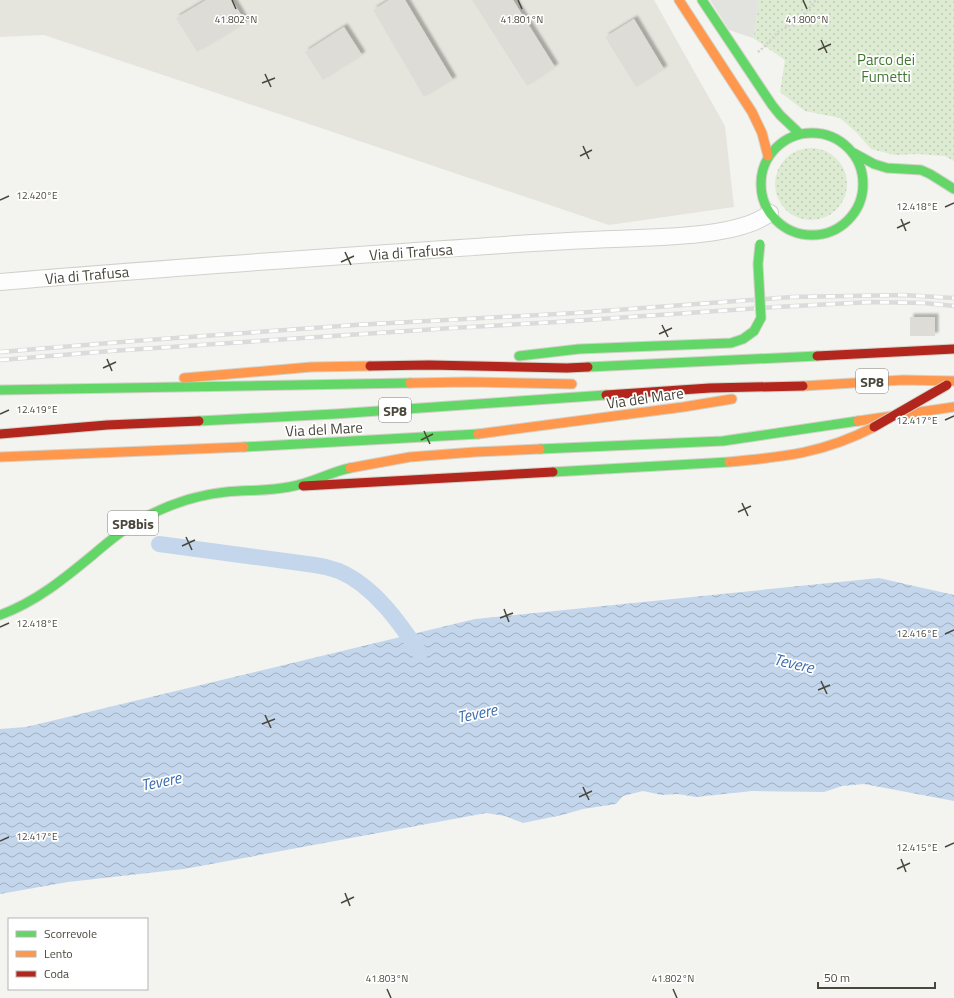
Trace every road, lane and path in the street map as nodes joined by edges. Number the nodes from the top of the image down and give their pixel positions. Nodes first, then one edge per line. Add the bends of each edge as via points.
1 (679, 0) edge
2 (702, 0) edge
3 (816, 0) edge
4 (743, 62) junction
5 (800, 134) junction
6 (852, 152) junction
7 (768, 156) junction
8 (953, 188) edge
9 (771, 218) junction
10 (761, 240) dead end
11 (0, 282) edge
12 (954, 348) edge
13 (429, 365) junction
14 (952, 382) edge
15 (582, 384) dead end
16 (614, 385) dead end
17 (790, 387) junction
18 (710, 388) junction
19 (0, 390) edge
20 (40, 390) junction
21 (954, 407) edge
22 (0, 434) edge
23 (0, 457) edge
24 (290, 487) junction
25 (0, 615) edge

1 - 7 main road via 747,102 761,128
2 - 4 main road
3 - 4 path via 796,22 778,31 765,46
4 - 5 main road via 772,105
5 - 6 main road via 814,132 829,135 842,142
5 - 7 main road via 782,142
6 - 8 main road via 887,168 921,170
6 - 9 main road via 860,168 862,190 856,210 844,223 829,232 812,235 795,232
7 - 9 main road via 762,172 760,189
9 - 11 street, Via di Trafusa via 703,233
10 - 13 main road, bridge via 758,264 761,318 754,331 743,339 731,343 579,349
12 - 13 main road via 567,368
13 - 20 main road via 311,367
14 - 17 main road, Via del Mare / SP8 via 868,382
14 - 24 main road, SP8bis, bridge via 859,435 832,446 794,456 621,469
15 - 20 main road via 468,382
16 - 18 main road
17 - 18 main road, Via del Mare / SP8
17 - 23 main road, Via del Mare / SP8 via 683,407 479,434 244,448
18 - 22 main road, Via del Mare / SP8
19 - 20 main road
21 - 24 main road via 748,439 475,452 395,459 346,469
24 - 25 main road, SP8bis via 210,494 159,509 119,533 44,593

